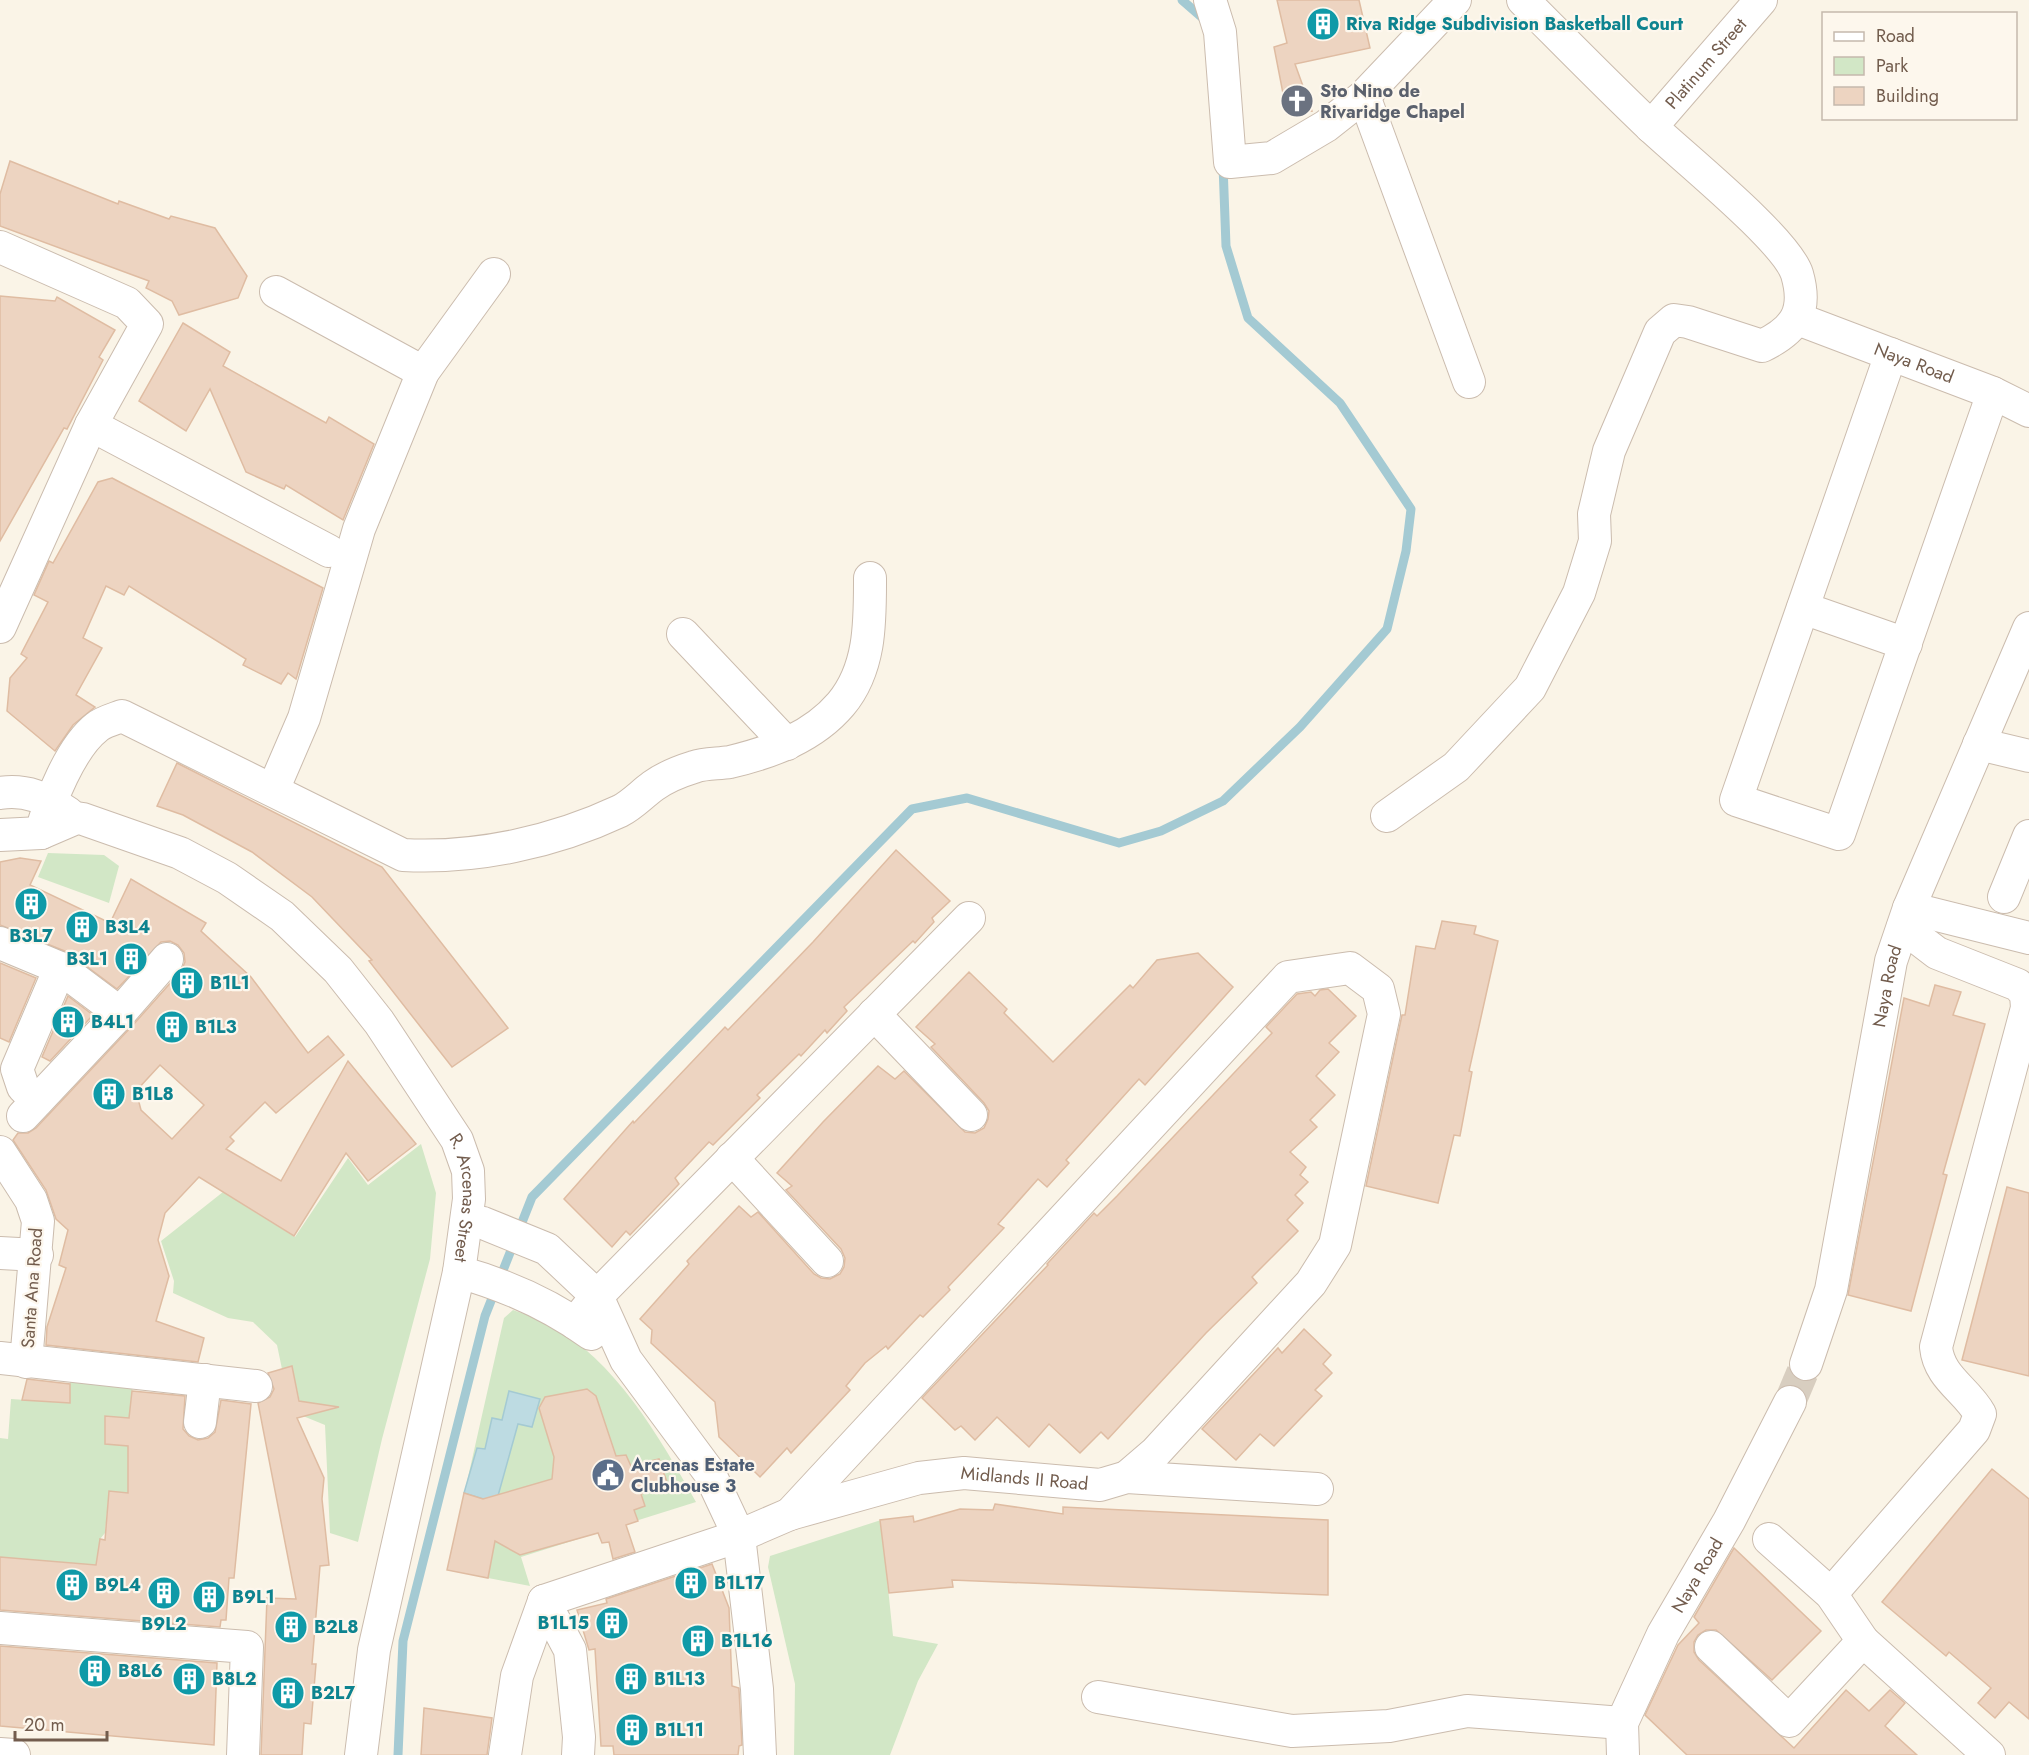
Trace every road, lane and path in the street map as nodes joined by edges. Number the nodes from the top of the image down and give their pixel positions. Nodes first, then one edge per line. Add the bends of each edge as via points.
1 (1210, 0) edge
2 (1455, 0) edge
3 (1523, 0) edge
4 (1761, 0) edge
5 (1364, 96) junction
6 (1651, 128) junction
7 (0, 247) edge
8 (494, 274) dead end
9 (276, 292) dead end
10 (1798, 319) junction
11 (1891, 354) junction
12 (423, 372) junction
13 (1469, 382) dead end
14 (1993, 393) junction
15 (2029, 411) edge
16 (91, 425) junction
17 (329, 551) dead end
18 (870, 578) dead end
19 (1803, 608) junction
20 (0, 627) edge
21 (2029, 628) edge
22 (683, 634) dead end
23 (1906, 644) junction
24 (787, 744) junction
25 (1979, 744) junction
26 (2029, 756) edge
27 (273, 790) junction
28 (0, 793) edge
29 (50, 800) junction
30 (1387, 816) dead end
31 (80, 818) junction
32 (41, 833) junction
33 (0, 835) edge
34 (2029, 836) edge
35 (2004, 897) dead end
36 (1906, 917) junction
37 (969, 918) dead end
38 (2029, 938) edge
39 (0, 943) edge
40 (167, 959) dead end
41 (60, 968) junction
42 (120, 1013) junction
43 (874, 1014) junction
44 (971, 1115) dead end
45 (0, 1152) edge
46 (732, 1158) junction
47 (475, 1222) junction
48 (0, 1253) edge
49 (37, 1255) junction
50 (827, 1261) dead end
51 (464, 1273) junction
52 (597, 1296) junction
53 (575, 1323) junction
54 (13, 1360) edge
55 (626, 1360) junction
56 (1806, 1364) tunnel mouth
57 (205, 1380) junction
58 (256, 1386) dead end
59 (1790, 1402) tunnel mouth
60 (200, 1422) dead end
61 (1127, 1477) junction
62 (1317, 1489) dead end
63 (790, 1514) junction
64 (739, 1536) junction
65 (1769, 1539) dead end
66 (1831, 1594) junction
67 (544, 1601) junction
68 (0, 1628) edge
69 (1863, 1641) junction
70 (1711, 1647) dead end
71 (1098, 1697) dead end
72 (1622, 1723) junction
73 (0, 1754) edge
74 (14, 1755) edge
75 (243, 1755) edge
76 (361, 1755) edge
77 (505, 1755) edge
78 (578, 1755) edge
79 (760, 1755) edge
80 (1623, 1755) edge
81 (1989, 1755) edge

1 - 5 street via 1220,32 1230,162 1272,158 1303,141
2 - 5 street
3 - 6 street
4 - 6 street, Platinum Street
5 - 13 street
6 - 10 street via 1773,239 1796,272 1801,297
7 - 16 street via 127,303 147,324
8 - 12 street
9 - 12 street
10 - 11 street, Naya Road
10 - 30 street via 1783,336 1762,346 1674,320 1660,332 1609,452 1594,514 1595,541 1579,593 1530,688 1456,767
11 - 14 street, Naya Road
11 - 19 street
12 - 27 street via 359,529 304,718
14 - 15 street, Naya Road
14 - 23 street
16 - 17 street
16 - 20 street
18 - 24 street via 870,633 860,671 842,702 818,727
19 - 23 street
19 - 23 street via 1736,800 1839,834
21 - 25 street, Naya Road
22 - 24 street
24 - 27 street via 729,762 696,766 655,784 622,810 574,829 490,850 439,857 403,855
25 - 26 street
25 - 36 street, Naya Road
27 - 29 street via 122,716 96,727 71,759
28 - 29 street, R. Arcenas Street via 19,790
29 - 31 street, R. Arcenas Street
29 - 32 street
31 - 32 street
31 - 47 street, R. Arcenas Street via 180,853 227,878 282,916 338,970 379,1022 457,1140 468,1171
32 - 33 street
34 - 35 street
36 - 38 street
36 - 56 street, Naya Road via 1892,962 1831,1290
36 - 66 street via 1937,953 2018,985 2026,994 2027,1008 1936,1347 1940,1367 1971,1398 1980,1414 1974,1430
37 - 43 street
39 - 41 street
40 - 42 street
41 - 42 street
41 - 42 street via 17,1069 30,1108
43 - 44 street
43 - 46 street
45 - 49 street, Santa Ana Road via 36,1208
46 - 50 street
46 - 52 street
47 - 51 street, R. Arcenas Street
47 - 52 street via 547,1249
48 - 49 street
49 - 54 street, Santa Ana Road
51 - 53 street via 514,1291
51 - 76 street, R. Arcenas Street via 374,1650
52 - 53 street
52 - 55 street
53 - 55 street
54 - 57 street
55 - 64 street via 709,1472
57 - 58 street
57 - 60 street
59 - 72 street, Naya Road via 1730,1521 1663,1634
61 - 62 street, Midlands II Road
61 - 63 street, Midlands II Road via 1100,1485 964,1473 919,1478
61 - 63 street via 1155,1453 1311,1283 1335,1245 1384,1014 1378,989 1350,968 1288,977
63 - 64 street, Midlands II Road
64 - 67 street, Midlands II Road
64 - 79 street via 758,1689
65 - 66 street
66 - 69 street
67 - 77 street via 517,1676
67 - 78 street via 570,1650
68 - 75 street via 247,1647
69 - 70 street via 1789,1721
69 - 81 street
71 - 72 street via 1293,1731 1389,1726 1467,1711
72 - 80 street, Naya Road
73 - 74 street

